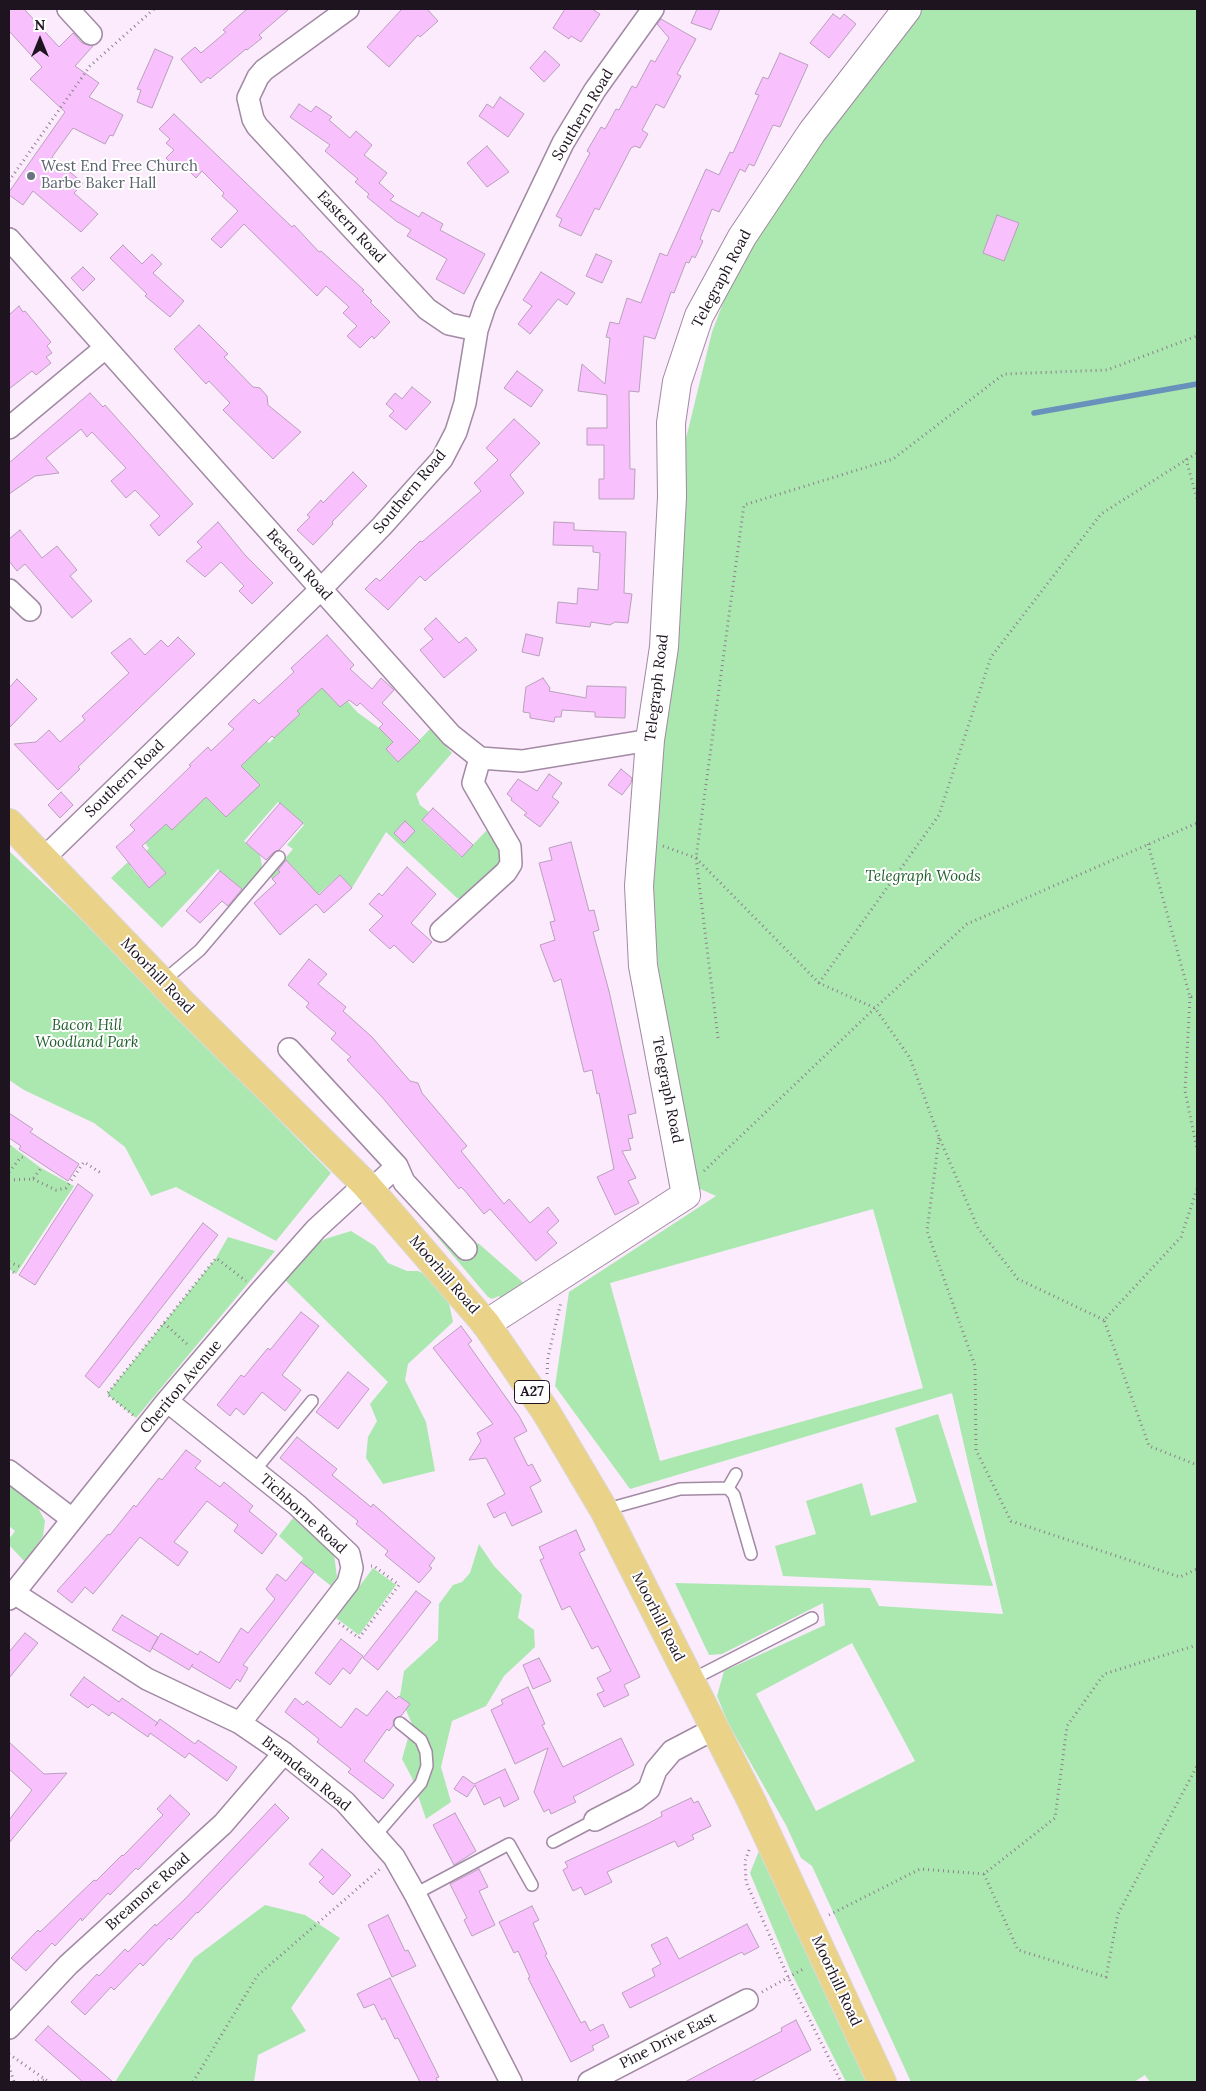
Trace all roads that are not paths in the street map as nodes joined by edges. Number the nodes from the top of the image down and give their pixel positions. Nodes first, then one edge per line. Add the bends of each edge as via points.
1 (68, 9) edge
2 (348, 9) edge
3 (654, 9) edge
4 (907, 9) edge
5 (91, 34) dead end
6 (9, 239) edge
7 (477, 330) junction
8 (106, 348) junction
9 (9, 428) edge
10 (9, 590) edge
11 (320, 590) junction
12 (30, 610) dead end
13 (650, 740) junction
14 (480, 758) junction
15 (9, 823) edge
16 (279, 857) dead end
17 (44, 858) junction
18 (441, 931) dead end
19 (162, 982) junction
20 (289, 1049) dead end
21 (397, 1166) junction
22 (368, 1188) junction
23 (466, 1249) dead end
24 (486, 1324) junction
25 (167, 1402) junction
26 (312, 1402) dead end
27 (255, 1470) junction
28 (9, 1471) edge
29 (736, 1474) dead end
30 (728, 1488) junction
31 (604, 1510) junction
32 (72, 1519) junction
33 (751, 1554) dead end
34 (12, 1596) edge
35 (812, 1618) dead end
36 (691, 1680) junction
37 (240, 1723) junction
38 (400, 1723) dead end
39 (716, 1728) junction
40 (284, 1753) junction
41 (594, 1820) joint
42 (375, 1836) junction
43 (552, 1842) dead end
44 (532, 1885) dead end
45 (415, 1894) junction
46 (747, 2000) road end
47 (9, 2028) edge
48 (511, 2082) edge
49 (589, 2082) edge
50 (882, 2082) edge

1 - 5 street
2 - 7 street, Eastern Road via 258,77 248,98 257,126 427,310 449,324
3 - 7 street, Southern Road via 595,90 563,143 485,306
4 - 13 street, Telegraph Road via 812,132 742,237 699,316 677,382 671,423 672,497 664,647
6 - 8 street, Beacon Road
7 - 11 street, Southern Road via 466,402 442,459
8 - 9 street
8 - 11 street, Beacon Road
10 - 12 street
11 - 14 street, Beacon Road via 451,735
11 - 17 street, Southern Road
13 - 14 street via 522,761
13 - 24 street, Telegraph Road via 639,886 643,966 686,1195
14 - 18 street via 473,783 510,847 511,864
15 - 17 main road, Moorhill Road / A27
16 - 19 lane via 200,950
17 - 19 main road, Moorhill Road / A27
19 - 22 main road, Moorhill Road / A27
20 - 21 street
21 - 22 street
21 - 23 street via 404,1182
22 - 24 main road, Moorhill Road / A27
22 - 25 street, Cheriton Avenue via 316,1230
24 - 31 main road, Moorhill Road / A27 via 546,1412
25 - 27 street, Tichborne Road
25 - 32 street, Cheriton Avenue
26 - 27 lane
27 - 37 street, Tichborne Road via 337,1541 349,1554 352,1568 348,1583
28 - 32 street
29 - 30 lane
30 - 31 lane via 657,1493
30 - 33 lane via 734,1494
31 - 36 main road, Moorhill Road / A27
32 - 34 street, Cheriton Avenue
34 - 37 street, Bramdean Road via 147,1679
35 - 36 lane
36 - 39 main road, Moorhill Road / A27
37 - 40 street, Bramdean Road
38 - 42 lane via 421,1740 427,1766 421,1783
39 - 41 street via 672,1751 656,1770 649,1789 636,1799
39 - 50 main road, Moorhill Road / A27
40 - 42 street, Bramdean Road via 345,1802
40 - 47 street, Breamore Road via 223,1824 73,1960
41 - 43 lane
42 - 45 street, Bramdean Road via 394,1857
44 - 45 lane via 509,1844
45 - 48 street, Bramdean Road
46 - 49 street, Pine Drive East

